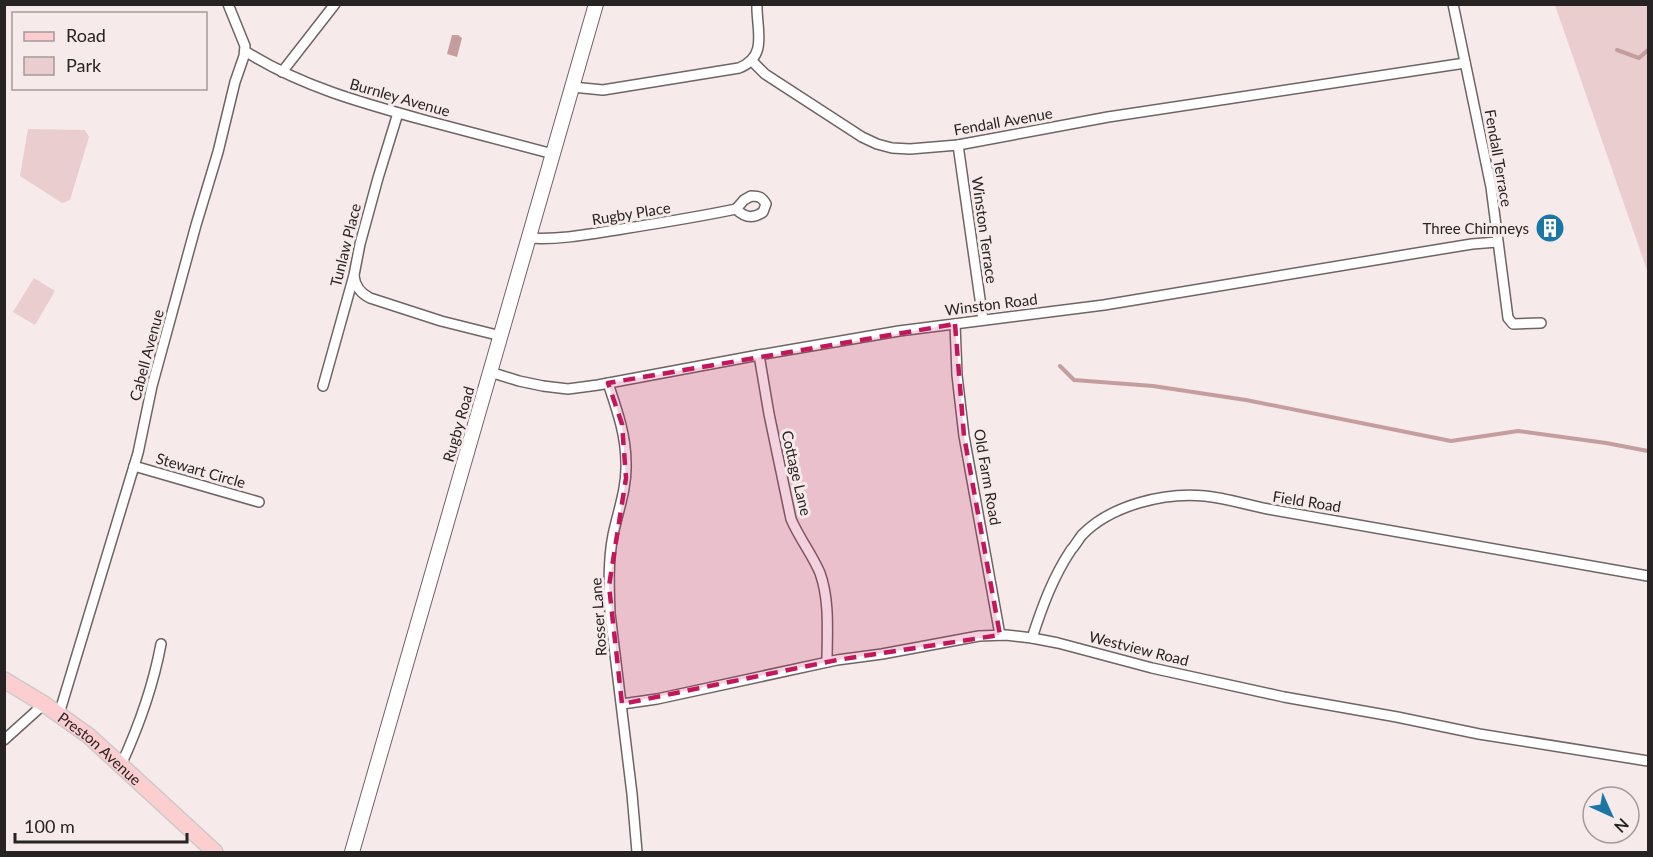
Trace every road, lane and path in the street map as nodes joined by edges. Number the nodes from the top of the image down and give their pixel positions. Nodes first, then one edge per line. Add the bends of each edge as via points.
1 (228, 4) edge
2 (335, 4) edge
3 (596, 4) edge
4 (757, 4) edge
5 (1453, 4) edge
6 (245, 51) junction
7 (752, 61) junction
8 (1465, 63) junction
9 (282, 72) junction
10 (572, 87) junction
11 (398, 113) junction
12 (958, 145) junction
13 (553, 154) junction
14 (736, 209) dead end
15 (529, 238) junction
16 (1497, 242) junction
17 (354, 275) junction
18 (983, 320) junction
19 (1540, 323) dead end
20 (955, 324) junction
21 (501, 336) junction
22 (759, 355) junction
23 (490, 372) junction
24 (608, 383) junction
25 (322, 386) dead end
26 (134, 466) junction
27 (259, 502) dead end
28 (1648, 576) edge
29 (1000, 635) junction
30 (1032, 638) junction
31 (161, 644) dead end
32 (827, 662) junction
33 (4, 680) edge
34 (44, 704) junction
35 (622, 704) junction
36 (59, 714) junction
37 (4, 740) edge
38 (1648, 761) edge
39 (121, 765) junction
40 (215, 852) edge
41 (352, 852) edge
42 (637, 852) edge

1 - 6 street
2 - 9 street
3 - 10 street, Rugby Road
4 - 7 street via 758,49
5 - 8 street, Fendall Terrace
6 - 9 street, Burnley Avenue
6 - 26 street, Cabell Avenue via 155,375
7 - 10 street via 739,68 603,90
7 - 12 street, Fendall Avenue via 765,74 877,144 910,149
8 - 12 street, Fendall Avenue via 1171,107
8 - 16 street, Fendall Terrace via 1491,187
9 - 11 street, Burnley Avenue
10 - 13 street, Rugby Road
11 - 13 street, Burnley Avenue
11 - 17 street, Tunlaw Place
12 - 18 street, Winston Terrace
13 - 15 street, Rugby Road
14 - 15 street, Rugby Place via 568,238
15 - 21 street, Rugby Road
16 - 18 street, Winston Road via 1104,305
16 - 19 street, Fendall Terrace via 1508,318 1513,324
17 - 21 street via 359,290 370,298
17 - 25 street, Tunlaw Place
18 - 20 street, Winston Road
20 - 22 street, Winston Road
20 - 29 street, Old Farm Road via 964,436
21 - 23 street, Rugby Road
22 - 24 street, Winston Road
22 - 32 street, Cottage Lane via 791,519 813,558 825,591
23 - 24 street, Winston Road via 543,386 568,388
23 - 41 street, Rugby Road
24 - 35 street, Rosser Lane via 622,424 626,465 609,586
26 - 27 street, Stewart Circle
26 - 36 street, Cabell Avenue
28 - 30 street, Field Road via 1207,496 1160,497 1120,510 1082,535 1055,578
29 - 30 street, Westview Road
29 - 32 street, Westview Road
30 - 38 street, Westview Road via 1284,697
31 - 39 street via 148,699
32 - 35 street, Westview Road
33 - 34 main road, Preston Avenue
34 - 36 main road, Preston Avenue
34 - 37 street
35 - 42 street, Rosser Lane
36 - 39 main road, Preston Avenue
39 - 40 main road, Preston Avenue

